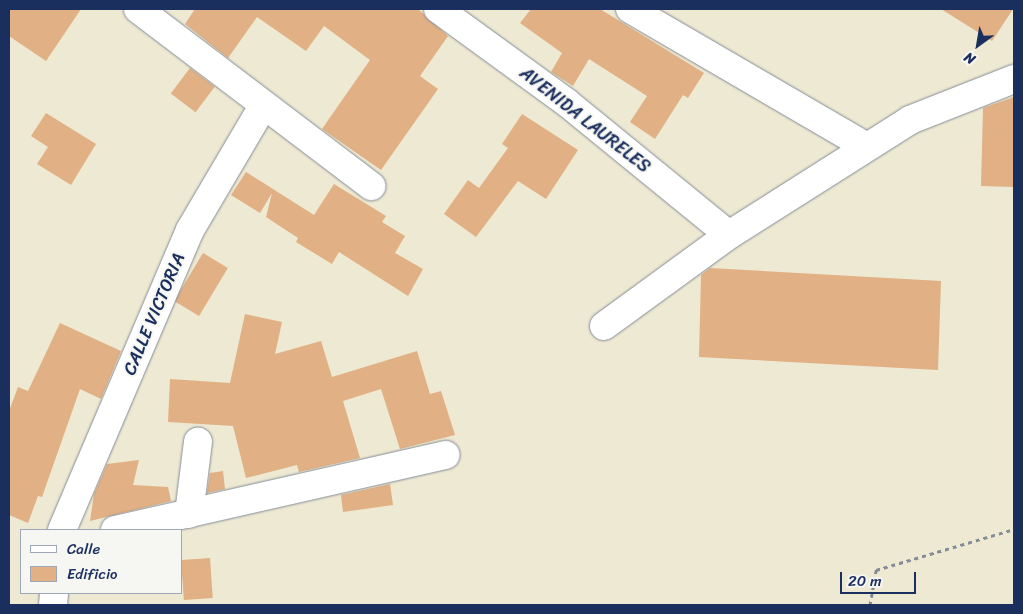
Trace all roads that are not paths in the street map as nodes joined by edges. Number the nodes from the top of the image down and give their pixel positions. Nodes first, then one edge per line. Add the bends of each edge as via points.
1 (138, 9) edge
2 (438, 9) edge
3 (630, 9) edge
4 (1014, 79) edge
5 (263, 106) junction
6 (866, 147) junction
7 (371, 186) dead end
8 (729, 235) junction
9 (604, 326) dead end
10 (198, 442) dead end
11 (446, 455) dead end
12 (188, 514) junction
13 (62, 529) edge
14 (120, 529) edge

1 - 5 street
2 - 8 street, AVENIDA LAURELES via 566,102
3 - 6 street
4 - 6 street via 910,120
5 - 7 street
5 - 13 street, CALLE VICTORIA via 190,230
6 - 8 street
8 - 9 street
10 - 12 street
11 - 12 street
12 - 14 street

